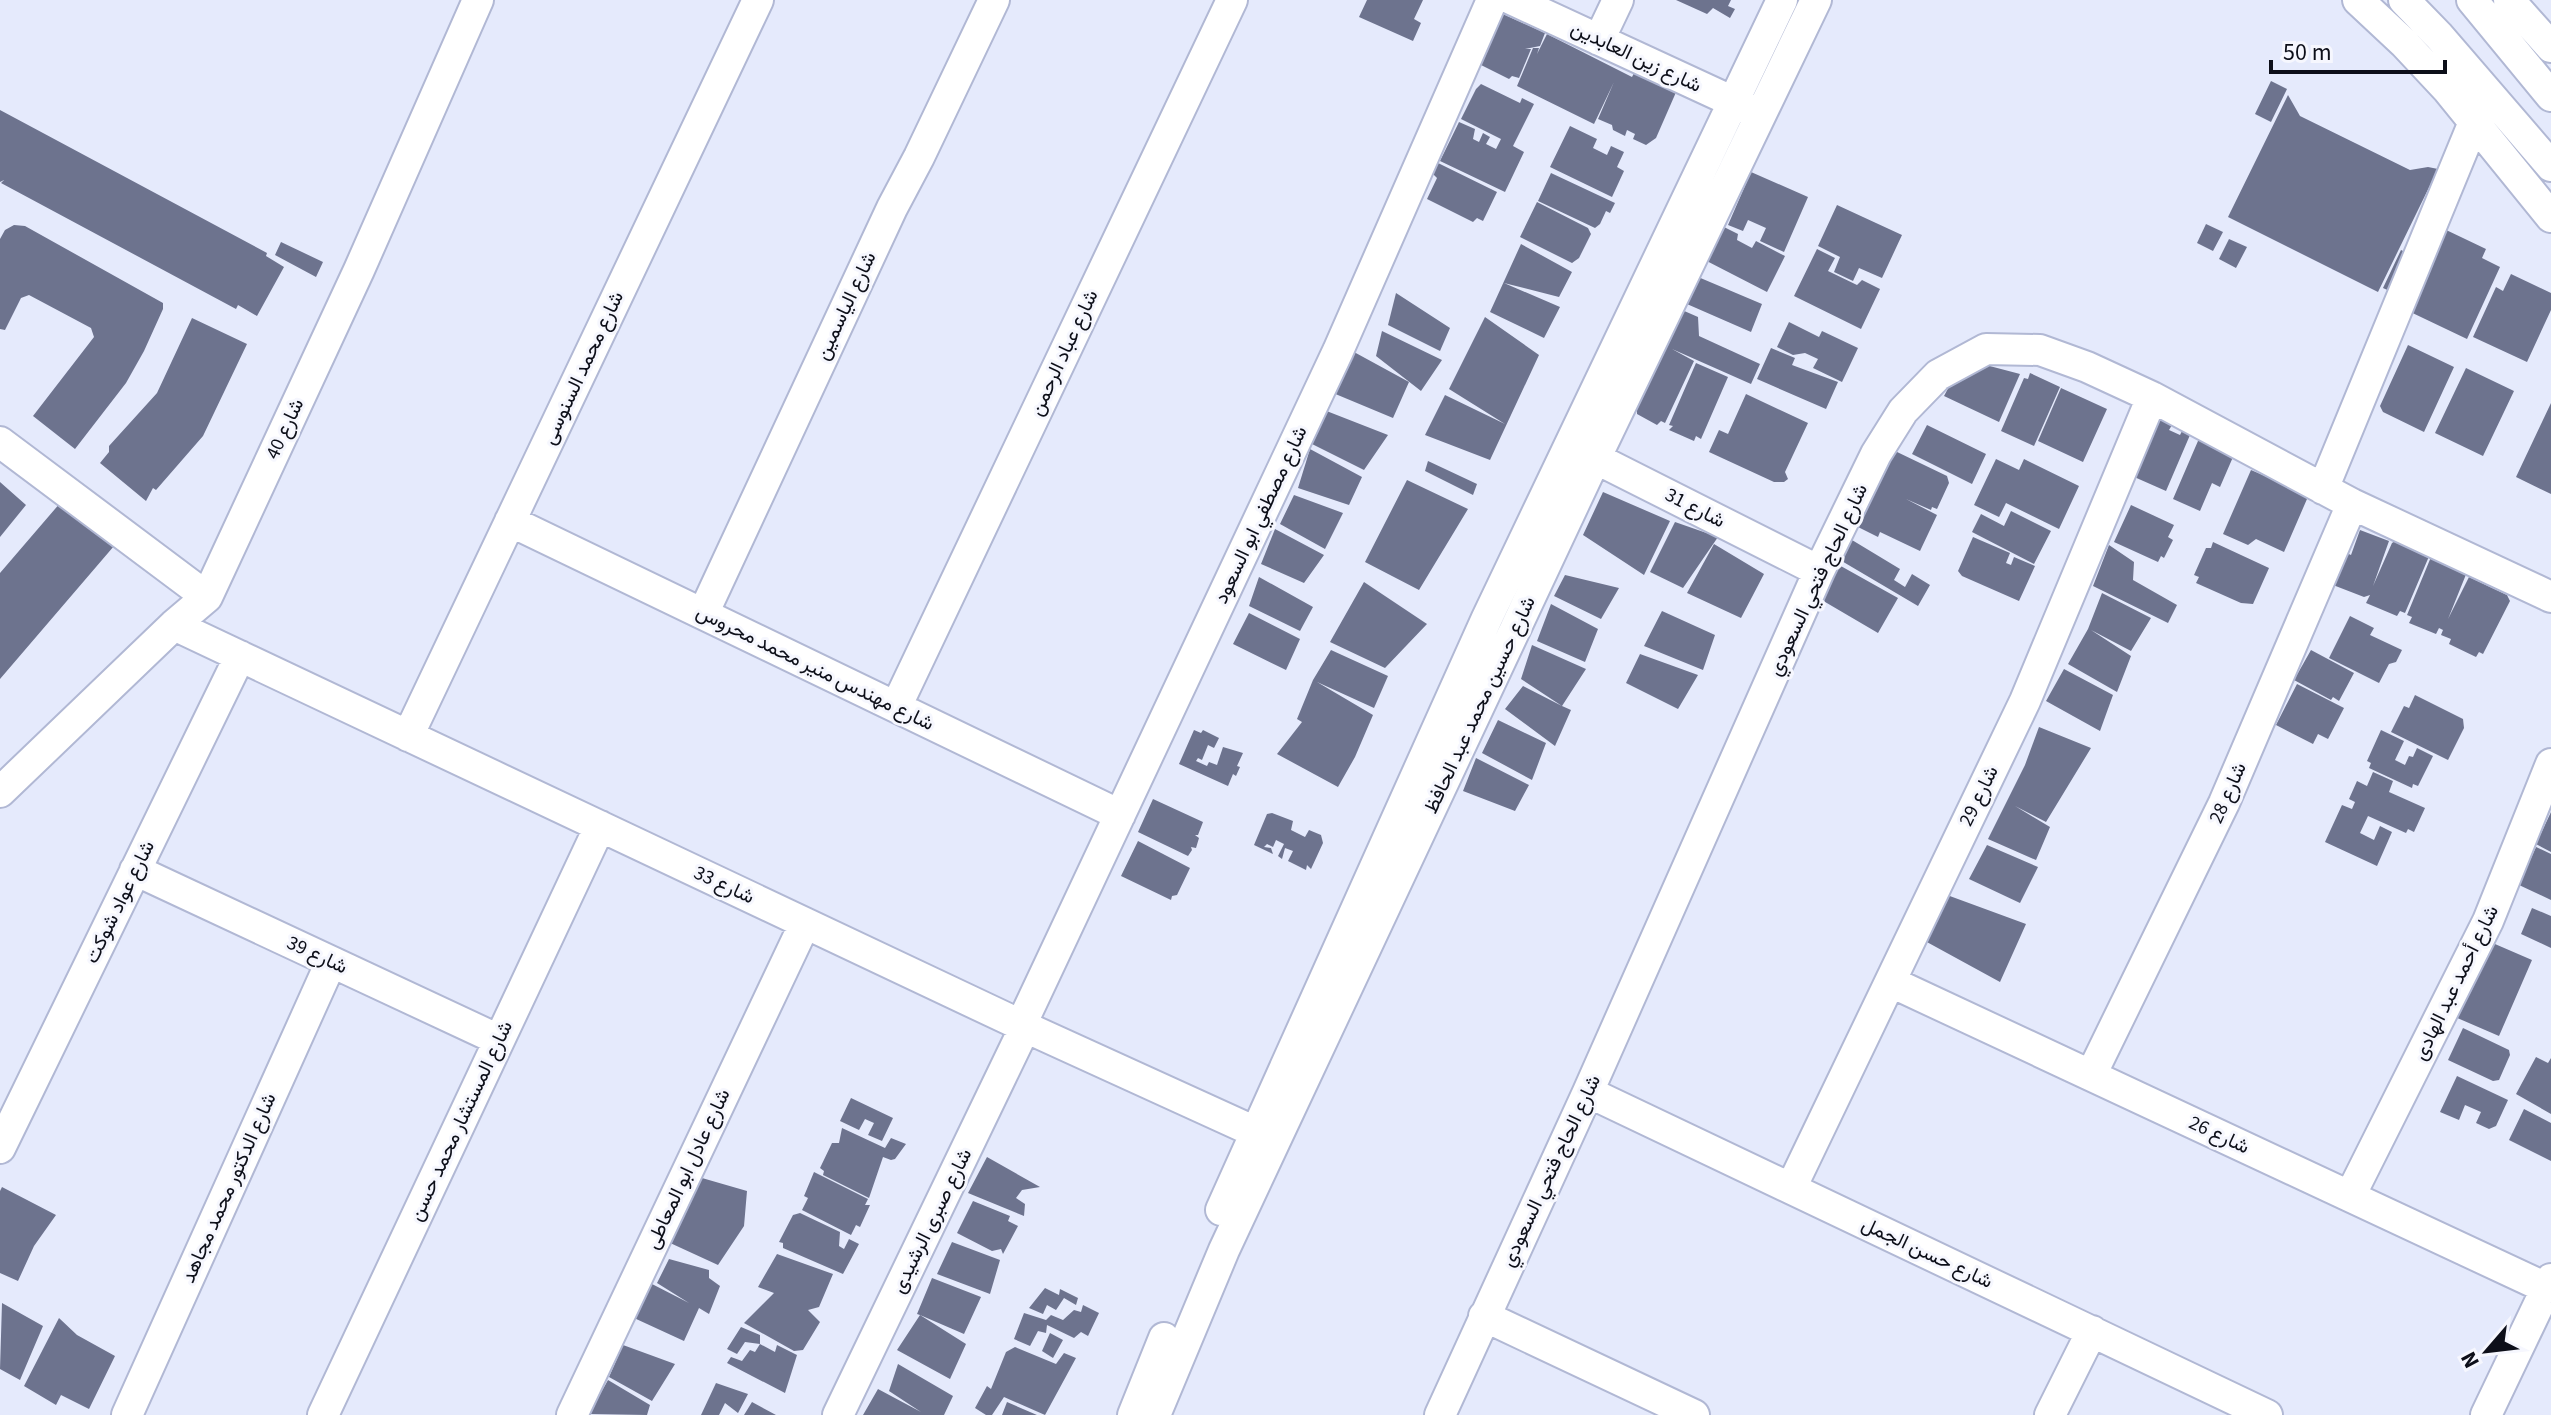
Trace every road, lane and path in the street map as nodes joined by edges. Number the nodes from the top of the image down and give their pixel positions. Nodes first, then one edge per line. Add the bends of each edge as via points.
1 (478, 0) edge
2 (758, 0) edge
3 (994, 0) edge
4 (1232, 0) edge
5 (1492, 0) edge
6 (1513, 0) edge
7 (1618, 0) edge
8 (1782, 0) edge
9 (1816, 0) edge
10 (2404, 0) edge
11 (2472, 0) edge
12 (2509, 0) edge
13 (2369, 6) edge
14 (1599, 40) junction
15 (2551, 47) edge
16 (2551, 96) edge
17 (1747, 108) junction
18 (2474, 122) junction
19 (2551, 166) edge
20 (2551, 217) edge
21 (2152, 397) junction
22 (0, 442) edge
23 (1583, 452) junction
24 (2323, 489) junction
25 (2352, 504) junction
26 (510, 521) junction
27 (1819, 571) junction
28 (207, 597) junction
29 (2551, 597) edge
30 (703, 614) junction
31 (174, 625) junction
32 (240, 656) junction
33 (896, 707) junction
34 (408, 736) junction
35 (2551, 764) edge
36 (0, 792) edge
37 (1120, 815) junction
38 (600, 826) junction
39 (135, 870) junction
40 (805, 923) junction
41 (331, 962) junction
42 (1891, 982) junction
43 (1023, 1026) junction
44 (499, 1040) junction
45 (2091, 1075) junction
46 (1588, 1092) junction
47 (1265, 1136) junction
48 (0, 1148) edge
49 (1791, 1188) junction
50 (2350, 1196) junction
51 (2549, 1284) edge
52 (1484, 1316) junction
53 (2092, 1331) junction
54 (127, 1415) edge
55 (323, 1415) edge
56 (572, 1415) edge
57 (838, 1415) edge
58 (1133, 1415) edge
59 (1155, 1415) edge
60 (1440, 1415) edge
61 (1694, 1415) edge
62 (2050, 1415) edge
63 (2267, 1415) edge
64 (2486, 1415) edge

1 - 28 street, شارع 40
2 - 26 street, شارع محمد السنوسى
3 - 30 street, شارع الياسمين
4 - 33 street, شارع عباد الرحمن
5 - 37 street, شارع مصطفي ابو السعود via 1338,351
6 - 14 street, شارع زين العابدين
7 - 14 street
8 - 17 street, شارع حسين محمد عبد الحافظ
9 - 17 street, شارع حسين محمد عبد الحافظ
10 - 19 street
11 - 16 street
12 - 15 street
13 - 18 street
14 - 17 street, شارع زين العابدين
17 - 23 street, شارع حسين محمد عبد الحافظ
18 - 20 street
18 - 24 street
21 - 24 street, شارع الحاج فتحي السعودي
21 - 27 street, شارع الحاج فتحي السعودي via 2040,350 1986,349 1938,375 1903,411
21 - 42 street, شارع 29 via 2025,701
22 - 28 street
23 - 27 street, شارع 31
23 - 47 street, شارع حسين محمد عبد الحافظ via 1487,618
24 - 25 street, شارع الحاج فتحي السعودي
25 - 29 street, شارع الحاج فتحي السعودي
25 - 45 street, شارع 28 via 2224,803
26 - 30 street, شارع مهندس منير محمد محروس
26 - 34 street, شارع محمد السنوسى
27 - 46 street, شارع الحاج فتحي السعودي
28 - 31 street, شارع 40
30 - 33 street, شارع مهندس منير محمد محروس
31 - 32 street, شارع 33
31 - 36 street, شارع 40
32 - 34 street, شارع 33
32 - 39 street, شارع عواد شوكت
33 - 37 street, شارع مهندس منير محمد محروس
34 - 38 street, شارع 33
35 - 50 street, شارع أحمد عبد الهادى via 2488,921
37 - 43 street, شارع مصطفي ابو السعود
38 - 40 street, شارع 33
38 - 44 street, شارع المستشار محمد حسن
39 - 41 street, شارع 39
39 - 48 street, شارع عواد شوكت
40 - 43 street, شارع 33
40 - 56 street, شارع عادل ابو المعاطى
41 - 44 street, شارع 39
41 - 54 street, شارع الدكتور محمد مجاهد
42 - 45 street, شارع 26
42 - 49 street, شارع 29
43 - 47 street, شارع 33
43 - 57 street, شارع صبرى الرشيدى
44 - 55 street, شارع المستشار محمد حسن
45 - 50 street, شارع 26
46 - 49 street, شارع حسن الجمل
46 - 52 street, شارع الحاج فتحي السعودي
47 - 58 street, شارع حسين محمد عبد الحافظ
47 - 59 street, شارع حسين محمد عبد الحافظ
49 - 53 street, شارع حسن الجمل
50 - 51 street, شارع 26
51 - 64 street
52 - 60 street, شارع الحاج فتحي السعودي
52 - 61 street
53 - 62 street
53 - 63 street, شارع حسن الجمل

